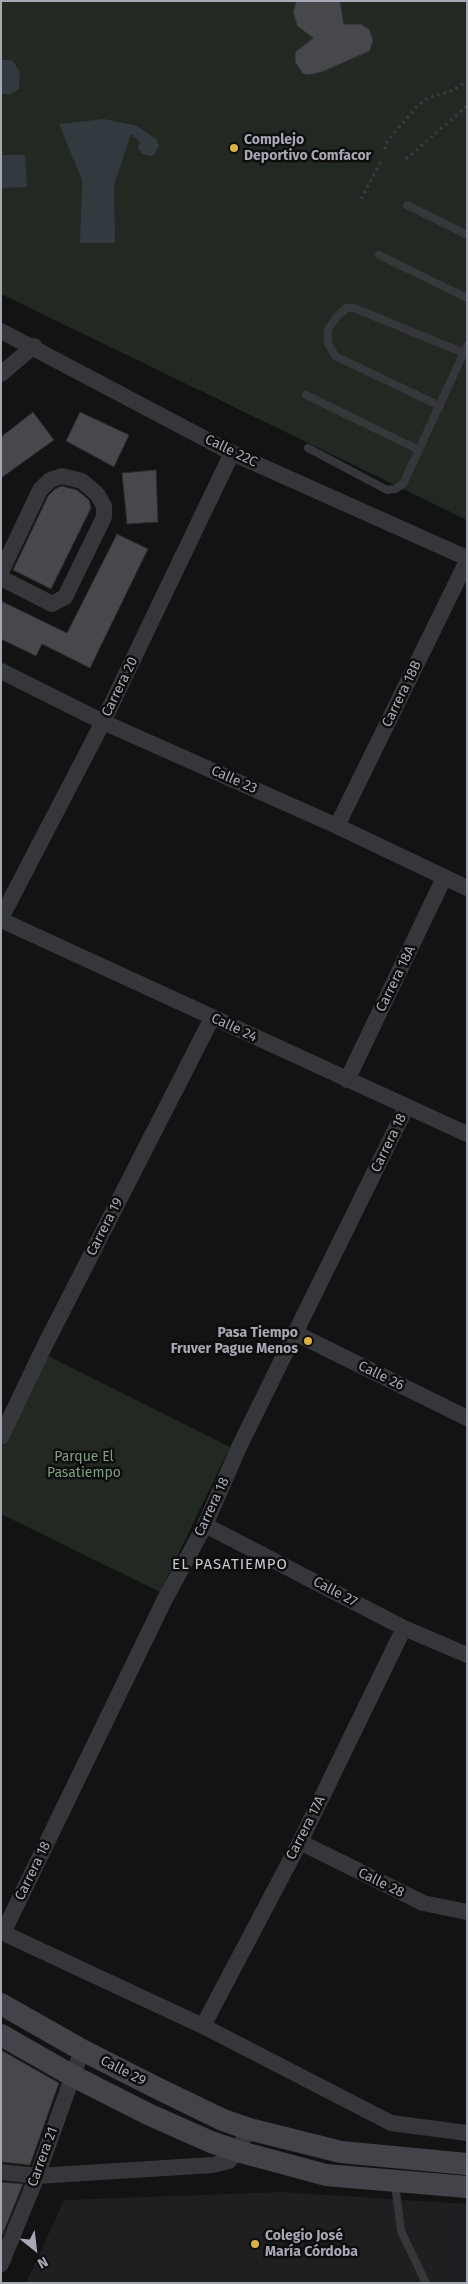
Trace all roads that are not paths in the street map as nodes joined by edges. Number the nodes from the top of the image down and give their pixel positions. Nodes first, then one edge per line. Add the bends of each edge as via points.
1 (407, 205) dead end
2 (467, 235) edge
3 (379, 255) dead end
4 (467, 298) edge
5 (1, 330) edge
6 (34, 346) junction
7 (465, 349) edge
8 (1, 374) edge
9 (306, 395) dead end
10 (440, 406) junction
11 (308, 448) dead end
12 (419, 450) junction
13 (232, 453) junction
14 (467, 558) edge
15 (467, 562) edge
16 (1, 572) edge
17 (1, 578) edge
18 (1, 671) edge
19 (103, 722) junction
20 (337, 826) junction
21 (444, 878) junction
22 (467, 888) edge
23 (1, 919) edge
24 (212, 1018) junction
25 (347, 1080) junction
26 (406, 1108) junction
27 (467, 1134) edge
28 (295, 1333) junction
29 (467, 1418) edge
30 (3, 1430) edge
31 (205, 1525) junction
32 (404, 1628) junction
33 (467, 1655) edge
34 (300, 1842) junction
35 (467, 1912) edge
36 (2, 1932) edge
37 (1, 2004) edge
38 (203, 2026) junction
39 (1, 2035) edge
40 (82, 2050) junction
41 (73, 2076) junction
42 (249, 2129) junction
43 (467, 2133) edge
44 (237, 2151) junction
45 (467, 2164) edge
46 (1, 2172) edge
47 (37, 2176) junction
48 (395, 2181) junction
49 (467, 2187) edge
50 (1, 2264) edge
51 (426, 2283) edge

1 - 2 lane
3 - 4 lane
5 - 6 street, Calle 22C
6 - 8 street
6 - 13 street, Calle 22C
7 - 10 lane
7 - 10 lane via 354,308 347,308 338,315 328,329 328,343 335,356
9 - 12 lane
10 - 12 lane
11 - 12 lane via 387,490 403,484
13 - 14 street, Calle 22C
13 - 19 street, Carrera 20
15 - 20 street, Carrera 18B
16 - 17 street via 40,490 50,480 62,476 82,481 97,494 104,506 104,517 65,597 52,604
18 - 19 street, Calle 23
19 - 20 street, Calle 23
19 - 23 street, Carrera 20
20 - 21 street, Calle 23
21 - 22 street, Calle 23
21 - 25 street, Carrera 18A
23 - 24 street, Calle 24
24 - 25 street, Calle 24
24 - 30 street, Carrera 19
25 - 26 street, Calle 24
26 - 27 street, Calle 24
26 - 28 street, Carrera 18
28 - 29 street, Calle 26
28 - 31 street, Carrera 18
31 - 32 street, Calle 27
31 - 36 street, Carrera 18 via 164,1600
32 - 33 street, Calle 27
32 - 34 street, Carrera 17A
34 - 35 street, Calle 28 via 424,1904
34 - 38 street, Carrera 17A
36 - 38 street
37 - 40 main road, Calle 29
38 - 43 street via 391,2123
39 - 41 main road, Calle 29
40 - 41 street, Carrera 21
40 - 42 main road, Calle 29 via 223,2120
41 - 44 main road, Calle 29 via 167,2123
41 - 47 street, Carrera 21
42 - 44 street
42 - 45 main road, Calle 29 via 341,2152
44 - 47 street via 229,2161 213,2165
44 - 48 main road, Calle 29 via 326,2175
46 - 47 street
47 - 50 street, Carrera 21
48 - 49 main road, Calle 29
48 - 51 lane via 401,2231

